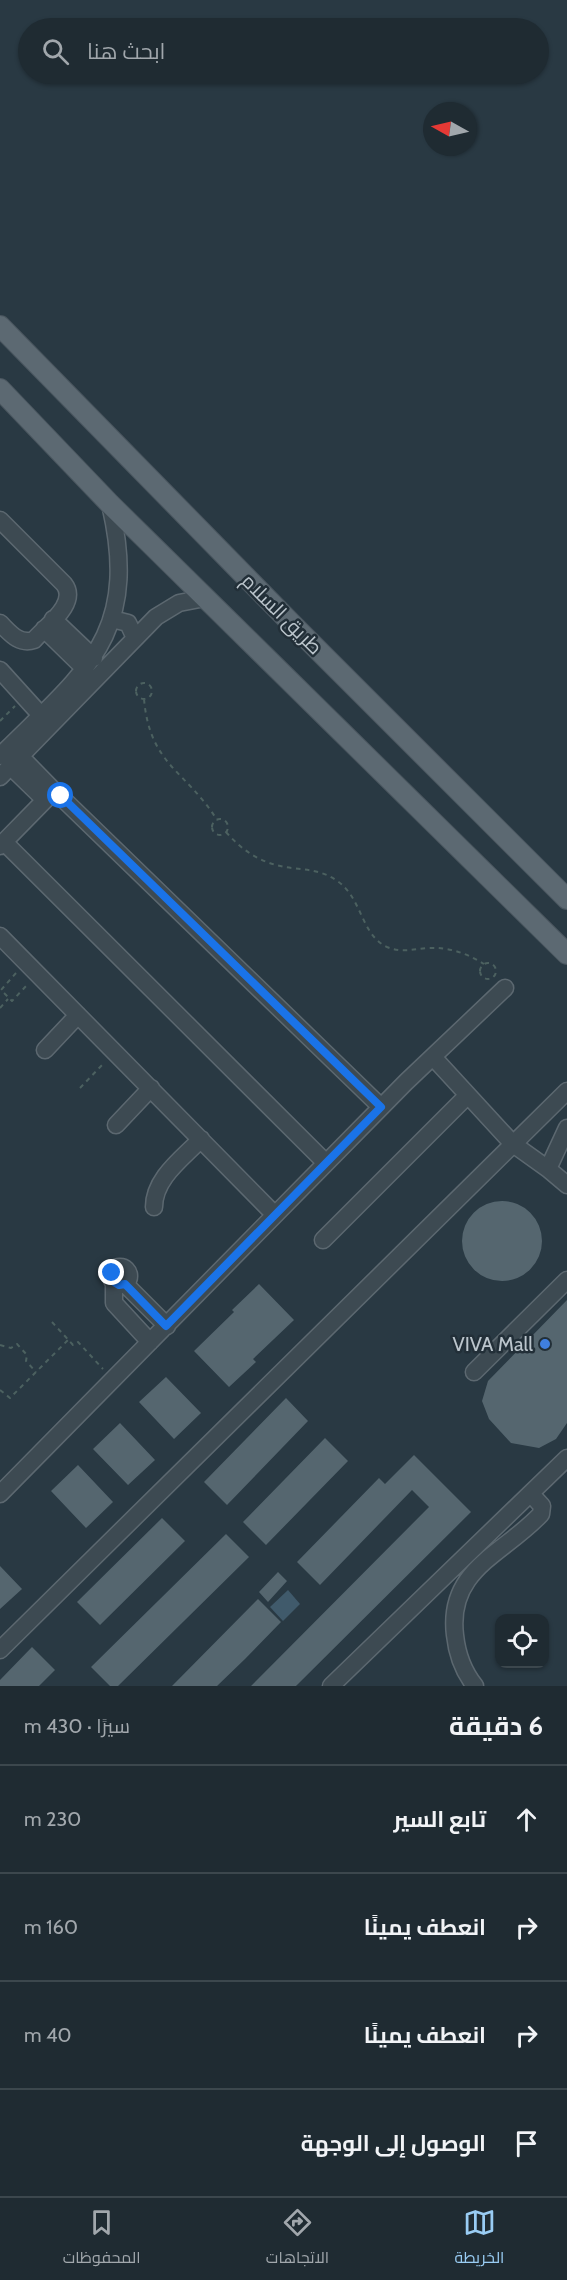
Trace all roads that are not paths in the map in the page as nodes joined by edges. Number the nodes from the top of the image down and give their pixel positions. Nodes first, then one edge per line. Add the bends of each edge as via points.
1 (0, 326) edge
2 (0, 388) edge
3 (110, 504) junction
4 (0, 520) edge
5 (206, 598) junction
6 (112, 619) junction
7 (0, 623) edge
8 (48, 624) junction
9 (135, 638) junction
10 (89, 663) junction
11 (0, 670) edge
12 (45, 720) junction
13 (8, 764) edge
14 (51, 798) junction
15 (2, 844) edge
16 (567, 899) edge
17 (0, 936) edge
18 (567, 954) edge
19 (505, 988) dead end
20 (78, 1015) junction
21 (45, 1050) dead end
22 (432, 1057) junction
23 (151, 1088) junction
24 (567, 1090) edge
25 (467, 1096) junction
26 (381, 1107) junction
27 (116, 1125) dead end
28 (567, 1128) edge
29 (201, 1139) junction
30 (513, 1144) junction
31 (326, 1164) junction
32 (560, 1174) edge
33 (154, 1207) dead end
34 (276, 1215) junction
35 (323, 1240) dead end
36 (567, 1280) edge
37 (166, 1326) junction
38 (150, 1342) junction
39 (474, 1372) dead end
40 (567, 1458) edge
41 (3, 1486) edge
42 (531, 1494) junction
43 (0, 1650) edge
44 (331, 1686) edge
45 (476, 1686) edge

1 - 16 main road, طريق السلام
2 - 3 main road
3 - 5 main road
3 - 6 street via 120,573
4 - 8 street via 67,587 67,604
5 - 9 street via 167,609
5 - 18 main road
6 - 9 street via 128,623
6 - 10 street
7 - 8 street via 21,641 34,640
8 - 10 street
9 - 12 street
10 - 12 street
11 - 12 street
12 - 13 street
13 - 14 street
14 - 15 street
14 - 26 street
15 - 31 street
17 - 20 street
19 - 22 street
20 - 21 street
20 - 23 street
22 - 25 street
22 - 26 street
23 - 27 street
23 - 29 street
24 - 30 street
25 - 30 street
25 - 35 street
26 - 31 street
28 - 32 street
29 - 33 street via 162,1180
29 - 34 street
30 - 32 street
30 - 43 street
31 - 34 street
34 - 37 street
36 - 39 street
37 - 38 street
37 - 38 street via 120,1283 114,1303
38 - 41 street
40 - 42 street
42 - 44 street
42 - 45 street via 542,1506 541,1514 489,1557 458,1594 454,1622 457,1650

